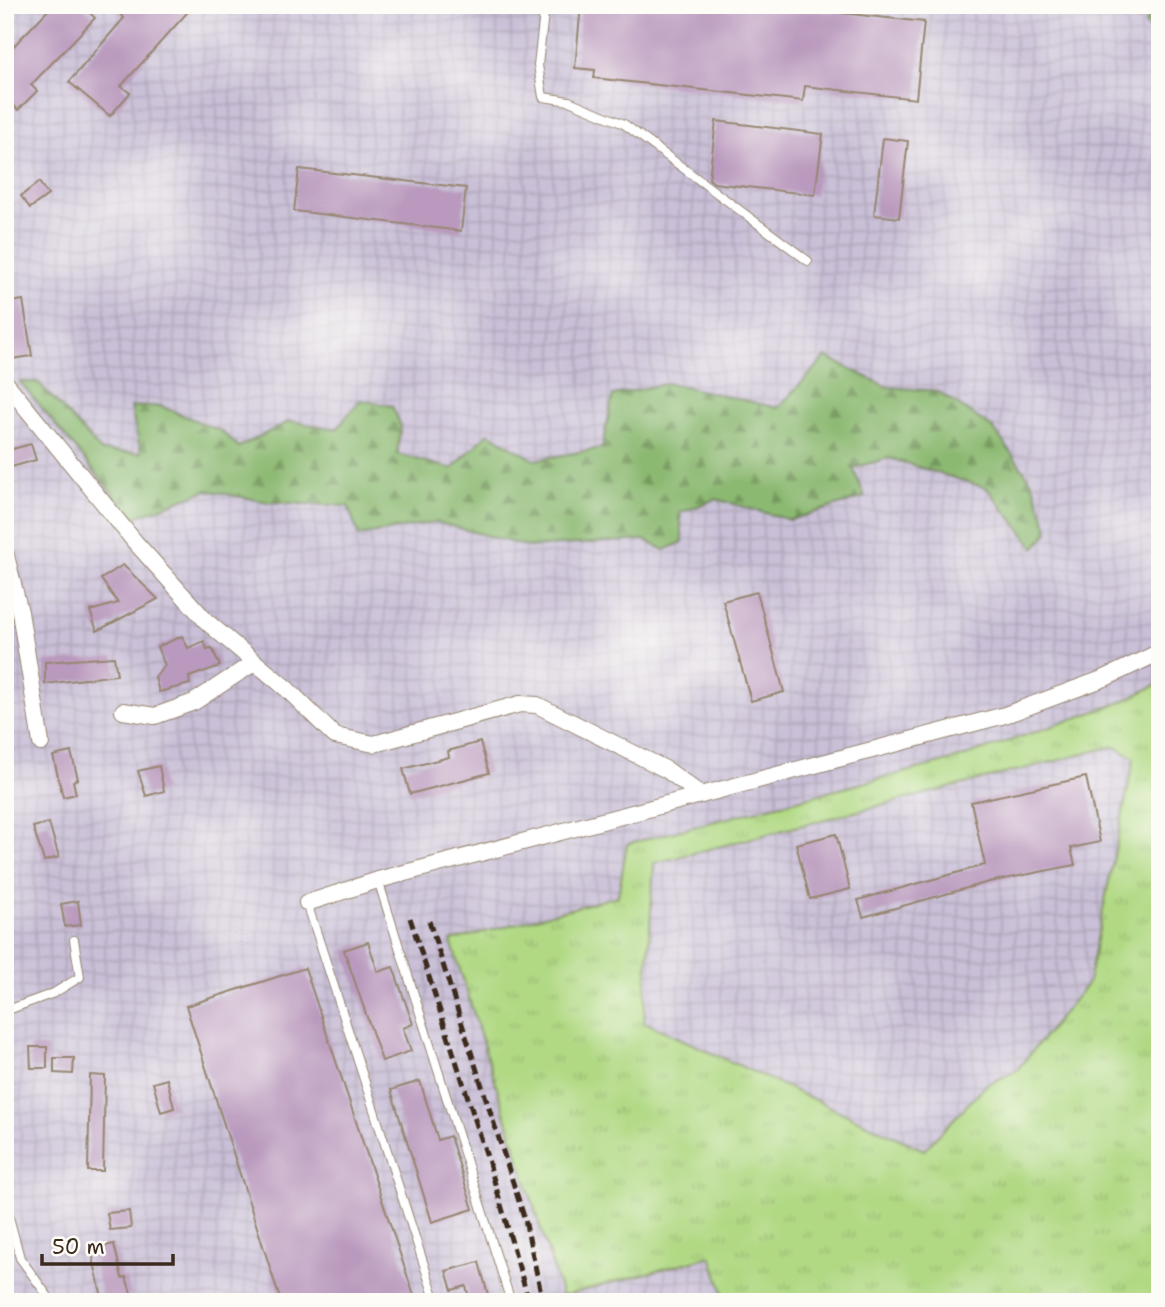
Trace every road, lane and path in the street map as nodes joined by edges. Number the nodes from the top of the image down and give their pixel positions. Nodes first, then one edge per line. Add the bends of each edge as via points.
1 (545, 5) edge
2 (808, 261) dead end
3 (5, 382) edge
4 (5, 552) edge
5 (1160, 652) edge
6 (256, 662) junction
7 (123, 711) dead end
8 (41, 743) dead end
9 (701, 795) junction
10 (378, 880) junction
11 (307, 903) joint
12 (74, 940) dead end
13 (5, 1011) edge
14 (5, 1202) edge
15 (52, 1302) edge
16 (436, 1302) edge
17 (511, 1302) edge

1 - 2 lane via 538,65 543,97 569,101 624,124
3 - 6 street via 135,542 207,622
4 - 8 street via 20,612
5 - 9 street via 1005,715
6 - 7 street via 194,702 155,716
6 - 9 street via 335,736 374,744 520,704 537,705 667,770
9 - 10 street
10 - 11 street
10 - 17 lane
11 - 16 lane
12 - 13 lane via 80,977 54,993
14 - 15 lane via 20,1258

